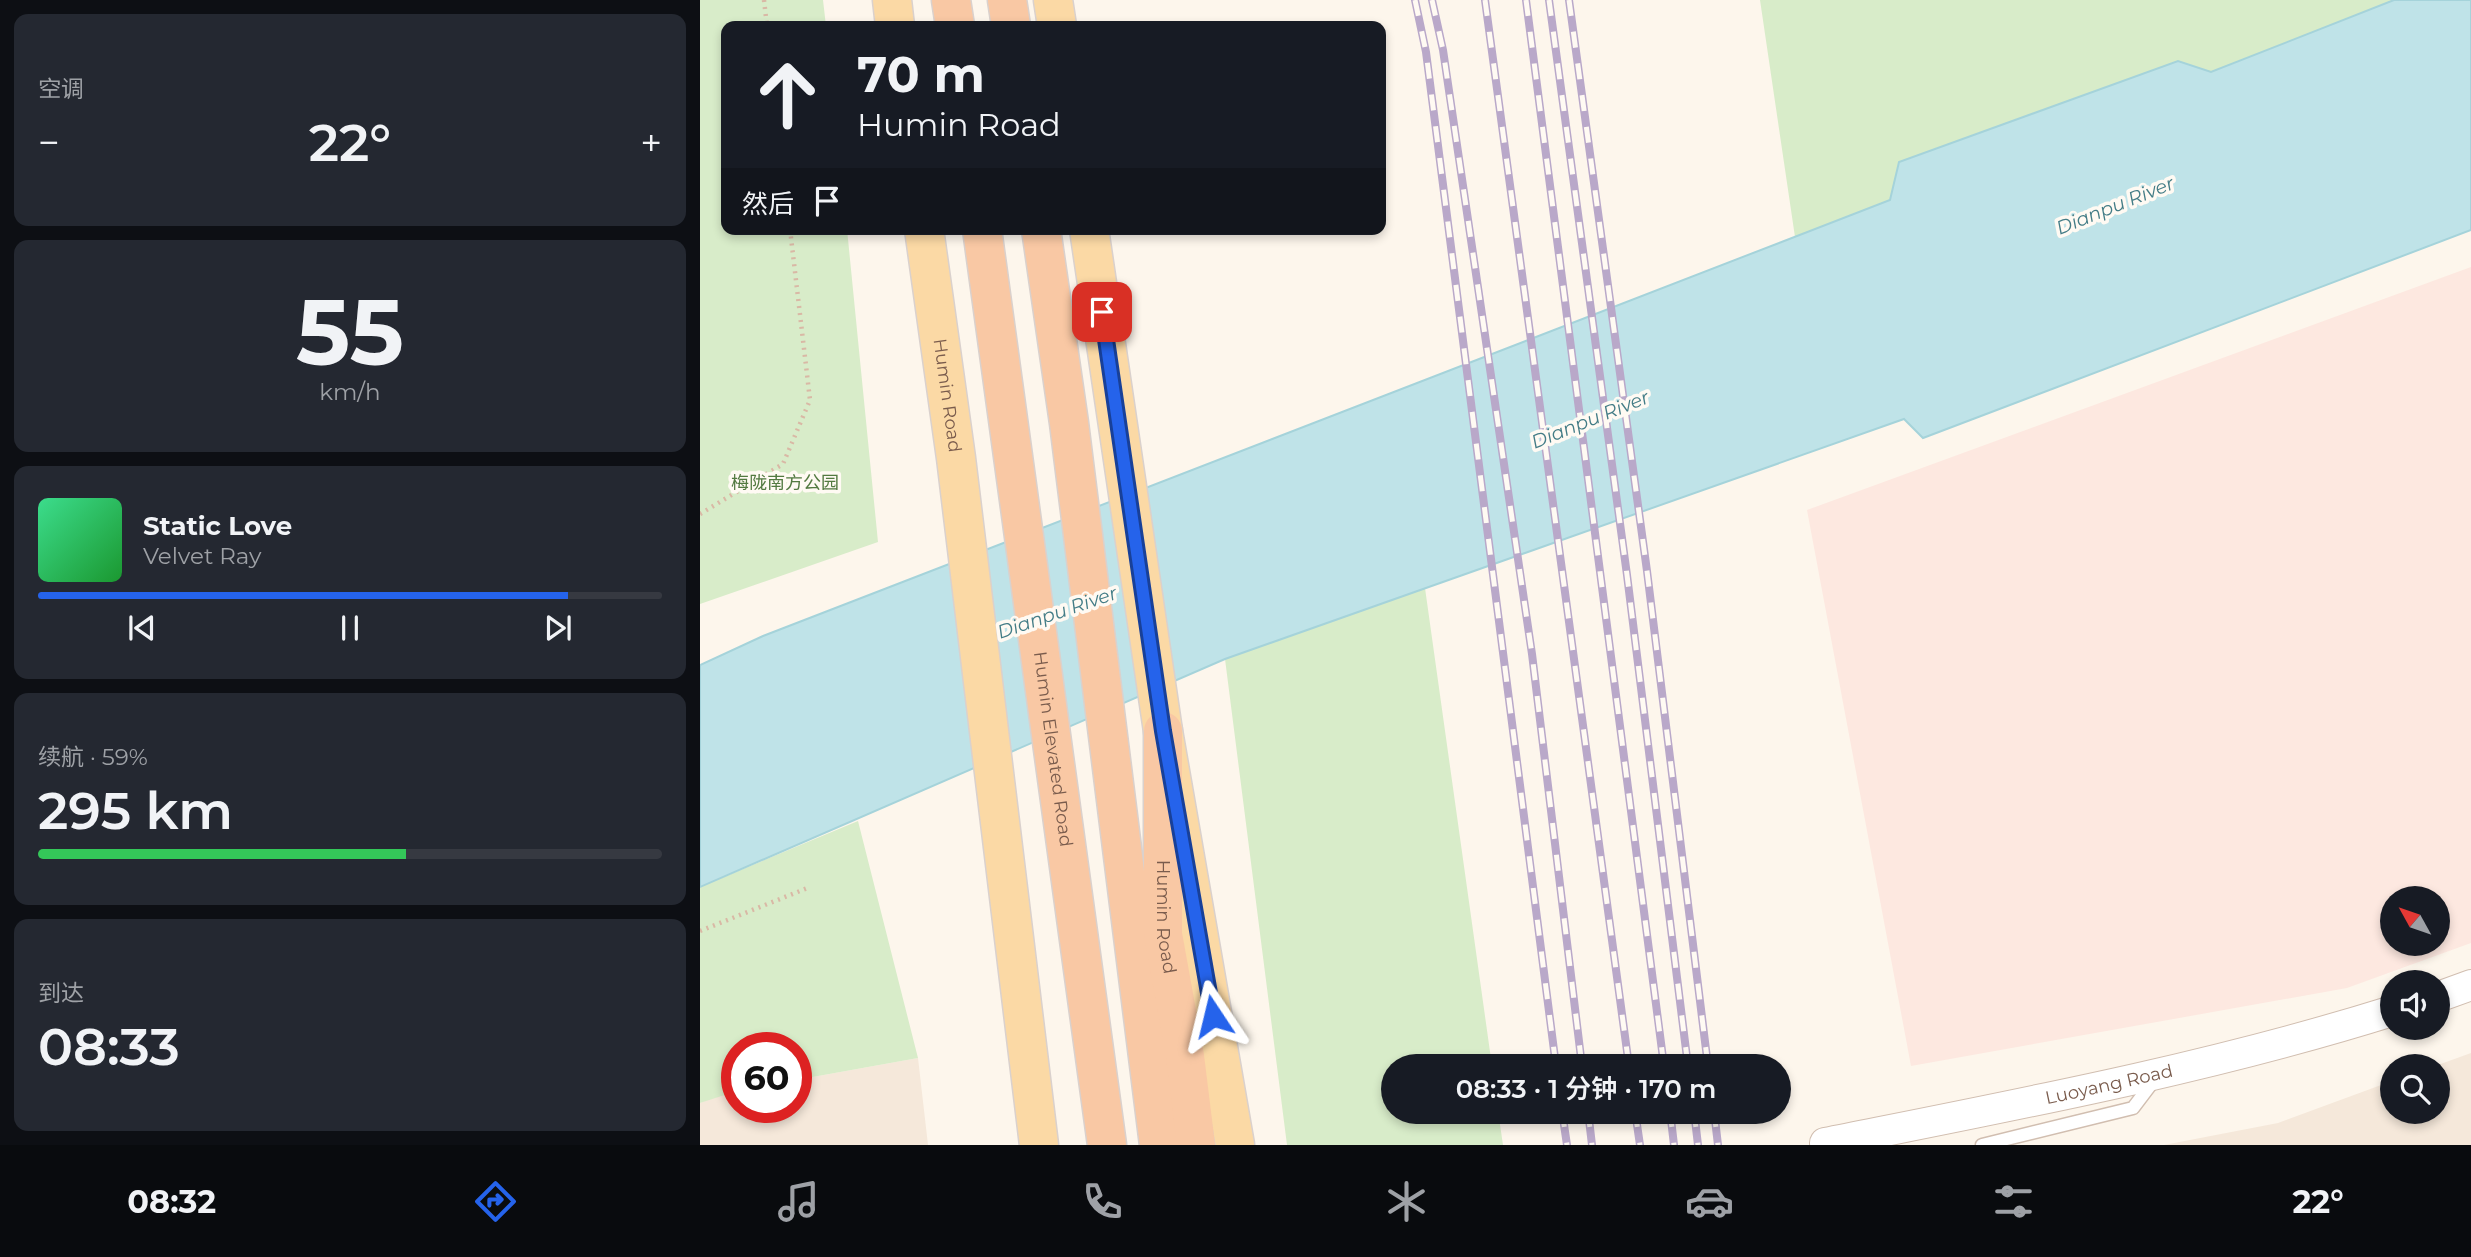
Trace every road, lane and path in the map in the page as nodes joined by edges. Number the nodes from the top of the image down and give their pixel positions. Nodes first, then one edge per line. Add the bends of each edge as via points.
1 (764, 0) edge
2 (892, 0) edge
3 (951, 0) edge
4 (1007, 0) edge
5 (1053, 0) edge
6 (766, 21) edge
7 (894, 21) edge
8 (954, 21) edge
9 (1010, 21) edge
10 (1056, 21) edge
11 (791, 235) edge
12 (925, 235) edge
13 (983, 235) edge
14 (1042, 235) edge
15 (1090, 235) edge
16 (700, 514) edge
17 (1163, 731) junction
18 (810, 887) dead end
19 (700, 931) edge
20 (2471, 985) edge
21 (2450, 993) edge
22 (2380, 1015) edge
23 (2159, 1074) junction
24 (1825, 1143) dead end
25 (1040, 1145) edge
26 (1107, 1145) edge
27 (1159, 1145) edge
28 (1196, 1145) edge
29 (1235, 1145) edge
30 (1982, 1145) edge

1 - 6 path
2 - 7 main road
3 - 8 highway
4 - 9 highway
5 - 10 main road
11 - 16 path via 810,400 783,464
12 - 25 main road, Humin Road
13 - 26 highway, Humin Elevated Road
14 - 27 highway
15 - 17 main road, Humin Road
17 - 28 highway, Humin Road via 1163,934
17 - 29 main road
18 - 19 path
20 - 21 street
22 - 23 street, Luoyang Road via 2300,1040
23 - 24 street, Luoyang Road
23 - 30 lane via 2133,1108

